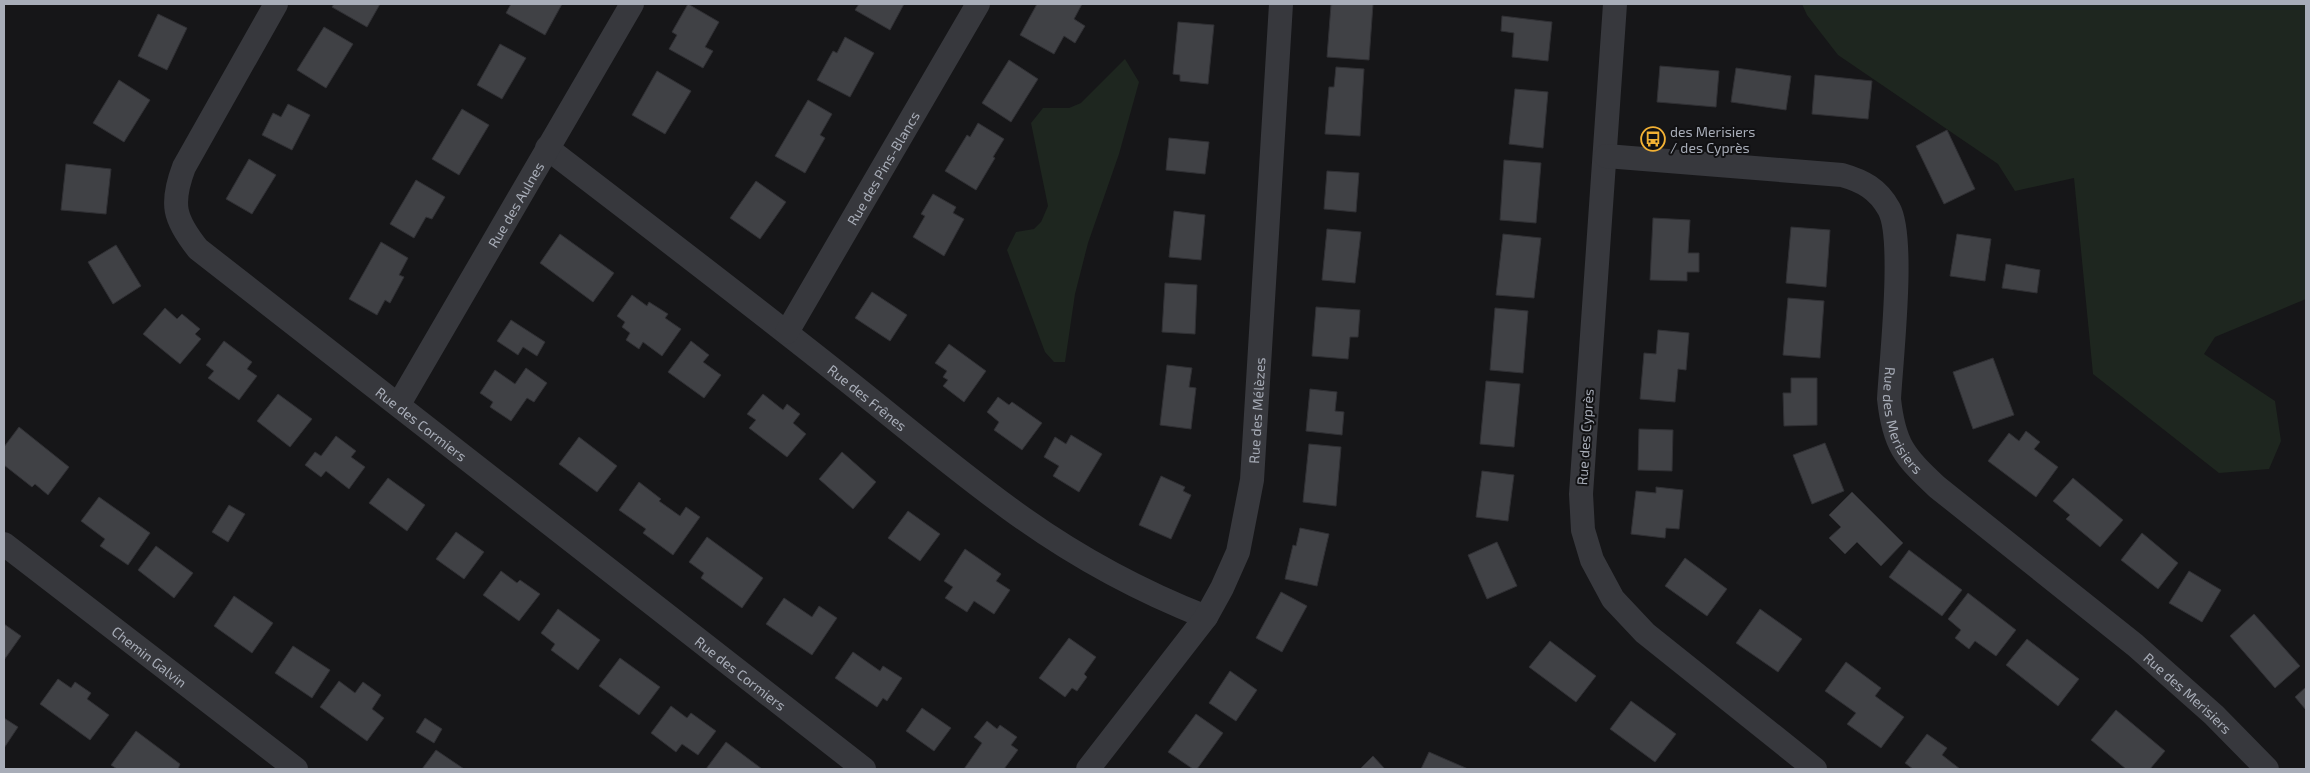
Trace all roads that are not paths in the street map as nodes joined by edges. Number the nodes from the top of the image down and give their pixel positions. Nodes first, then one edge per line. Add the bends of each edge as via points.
1 (276, 4) edge
2 (632, 4) edge
3 (978, 4) edge
4 (1281, 4) edge
5 (1615, 4) edge
6 (547, 148) junction
7 (1606, 156) junction
8 (787, 332) junction
9 (399, 404) junction
10 (4, 544) edge
11 (1206, 617) junction
12 (296, 769) edge
13 (864, 769) edge
14 (1088, 769) edge
15 (1815, 769) edge
16 (2267, 769) edge

1 - 9 street, Rue des Cormiers via 184,167 176,189 178,220 198,249
2 - 6 street, Rue des Aulnes
3 - 8 street, Rue des Pins-Blancs
4 - 11 street, Rue des Mélèzes via 1252,480 1238,552
5 - 7 street, Rue des Cyprès
6 - 8 street, Rue des Frênes
6 - 9 street, Rue des Aulnes
7 - 15 street, Rue des Cyprès via 1581,494 1583,530 1592,560 1613,599 1645,633
7 - 16 street, Rue des Merisiers via 1842,175 1862,180 1878,192 1896,228 1889,399 1898,445 1912,464 1937,487 2155,662
8 - 11 street, Rue des Frênes via 1048,536 1160,599
9 - 13 street, Rue des Cormiers
10 - 12 street, Chemin Galvin
11 - 14 street, Rue des Mélèzes

